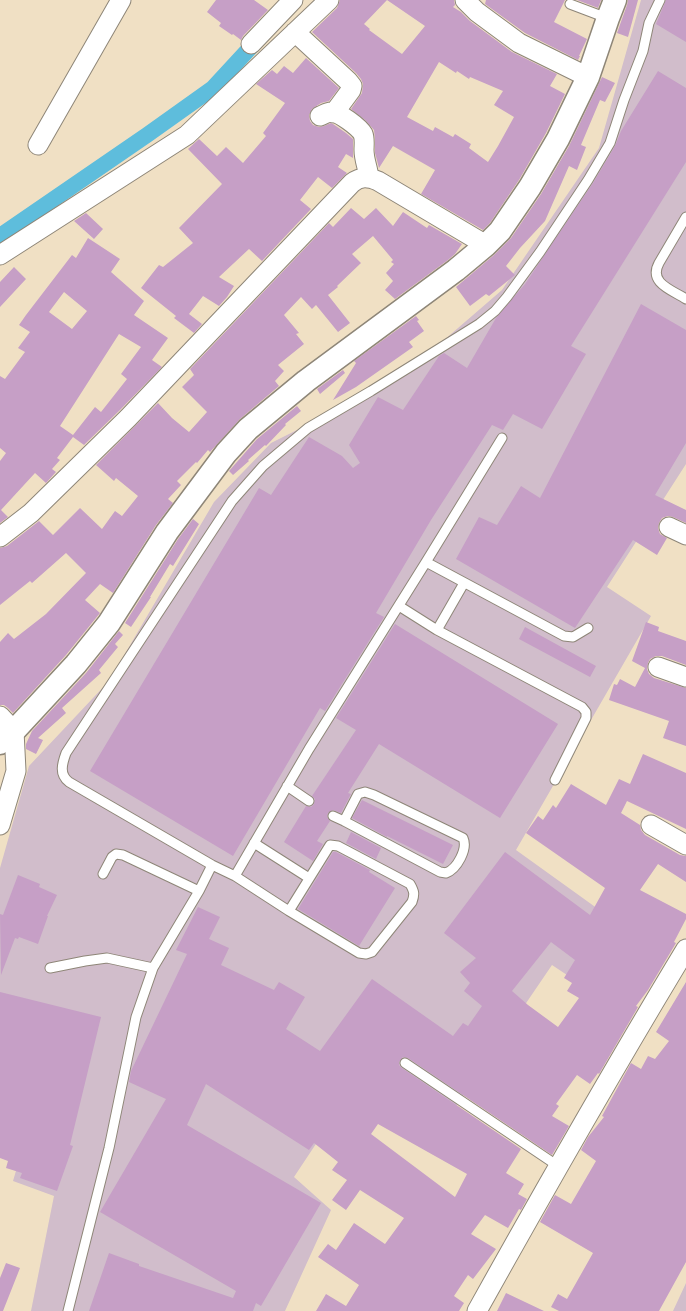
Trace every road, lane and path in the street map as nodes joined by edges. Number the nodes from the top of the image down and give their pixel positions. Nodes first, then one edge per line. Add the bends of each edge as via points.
1 (121, 0) edge
2 (293, 0) edge
3 (329, 0) edge
4 (465, 0) edge
5 (660, 0) edge
6 (570, 4) dead end
7 (611, 9) edge
8 (295, 32) junction
9 (251, 44) dead end
10 (588, 78) junction
11 (38, 146) dead end
12 (369, 178) junction
13 (686, 217) edge
14 (486, 245) junction
15 (0, 255) edge
16 (686, 299) edge
17 (502, 438) dead end
18 (668, 527) dead end
19 (686, 535) edge
20 (0, 537) edge
21 (426, 562) junction
22 (464, 583) junction
23 (399, 606) junction
24 (588, 628) dead end
25 (437, 630) junction
26 (658, 667) dead end
27 (686, 677) edge
28 (5, 730) edge
29 (555, 780) dead end
30 (287, 786) junction
31 (309, 801) dead end
32 (333, 816) dead end
33 (344, 821) junction
34 (0, 825) edge
35 (651, 825) dead end
36 (254, 843) junction
37 (686, 845) edge
38 (212, 865) junction
39 (102, 874) dead end
40 (235, 876) junction
41 (309, 878) junction
42 (199, 891) junction
43 (289, 910) junction
44 (686, 949) edge
45 (50, 968) dead end
46 (154, 968) junction
47 (405, 1063) dead end
48 (558, 1166) junction
49 (68, 1311) edge
50 (477, 1311) edge

1 - 11 street
2 - 9 street
3 - 8 street
4 - 10 street via 519,43
5 - 38 lane via 649,23 643,51 610,143 507,296 479,324 308,428 263,466 232,501 66,753 61,766 65,779
6 - 7 lane
7 - 10 street
8 - 12 street via 352,86 327,114 342,116 362,133
8 - 15 street via 187,135
10 - 14 street via 530,187 500,231
12 - 14 street
12 - 20 street via 358,178 352,183 128,418 31,513
13 - 16 lane via 655,269 656,279
14 - 28 street via 248,429 167,532 109,623 76,664
17 - 21 lane
18 - 19 street
21 - 22 lane
21 - 23 lane
22 - 24 lane via 564,636 573,637
22 - 25 lane
23 - 25 lane
23 - 30 lane
25 - 29 lane via 586,712
26 - 27 street
28 - 34 street via 16,771
30 - 31 lane
30 - 36 lane
32 - 33 lane
33 - 33 lane via 358,794 365,792 464,838 465,850 452,871 446,874
35 - 37 street
36 - 40 lane
36 - 41 lane
38 - 40 lane
38 - 42 lane
39 - 42 lane via 112,857 123,854
40 - 43 lane
41 - 43 lane
41 - 43 lane via 330,845 334,844 410,884 414,895 412,902 372,952 366,954 359,953
42 - 46 lane
44 - 48 street
45 - 46 lane via 107,958
46 - 49 lane via 136,1017 109,1148
47 - 48 lane
48 - 50 street

